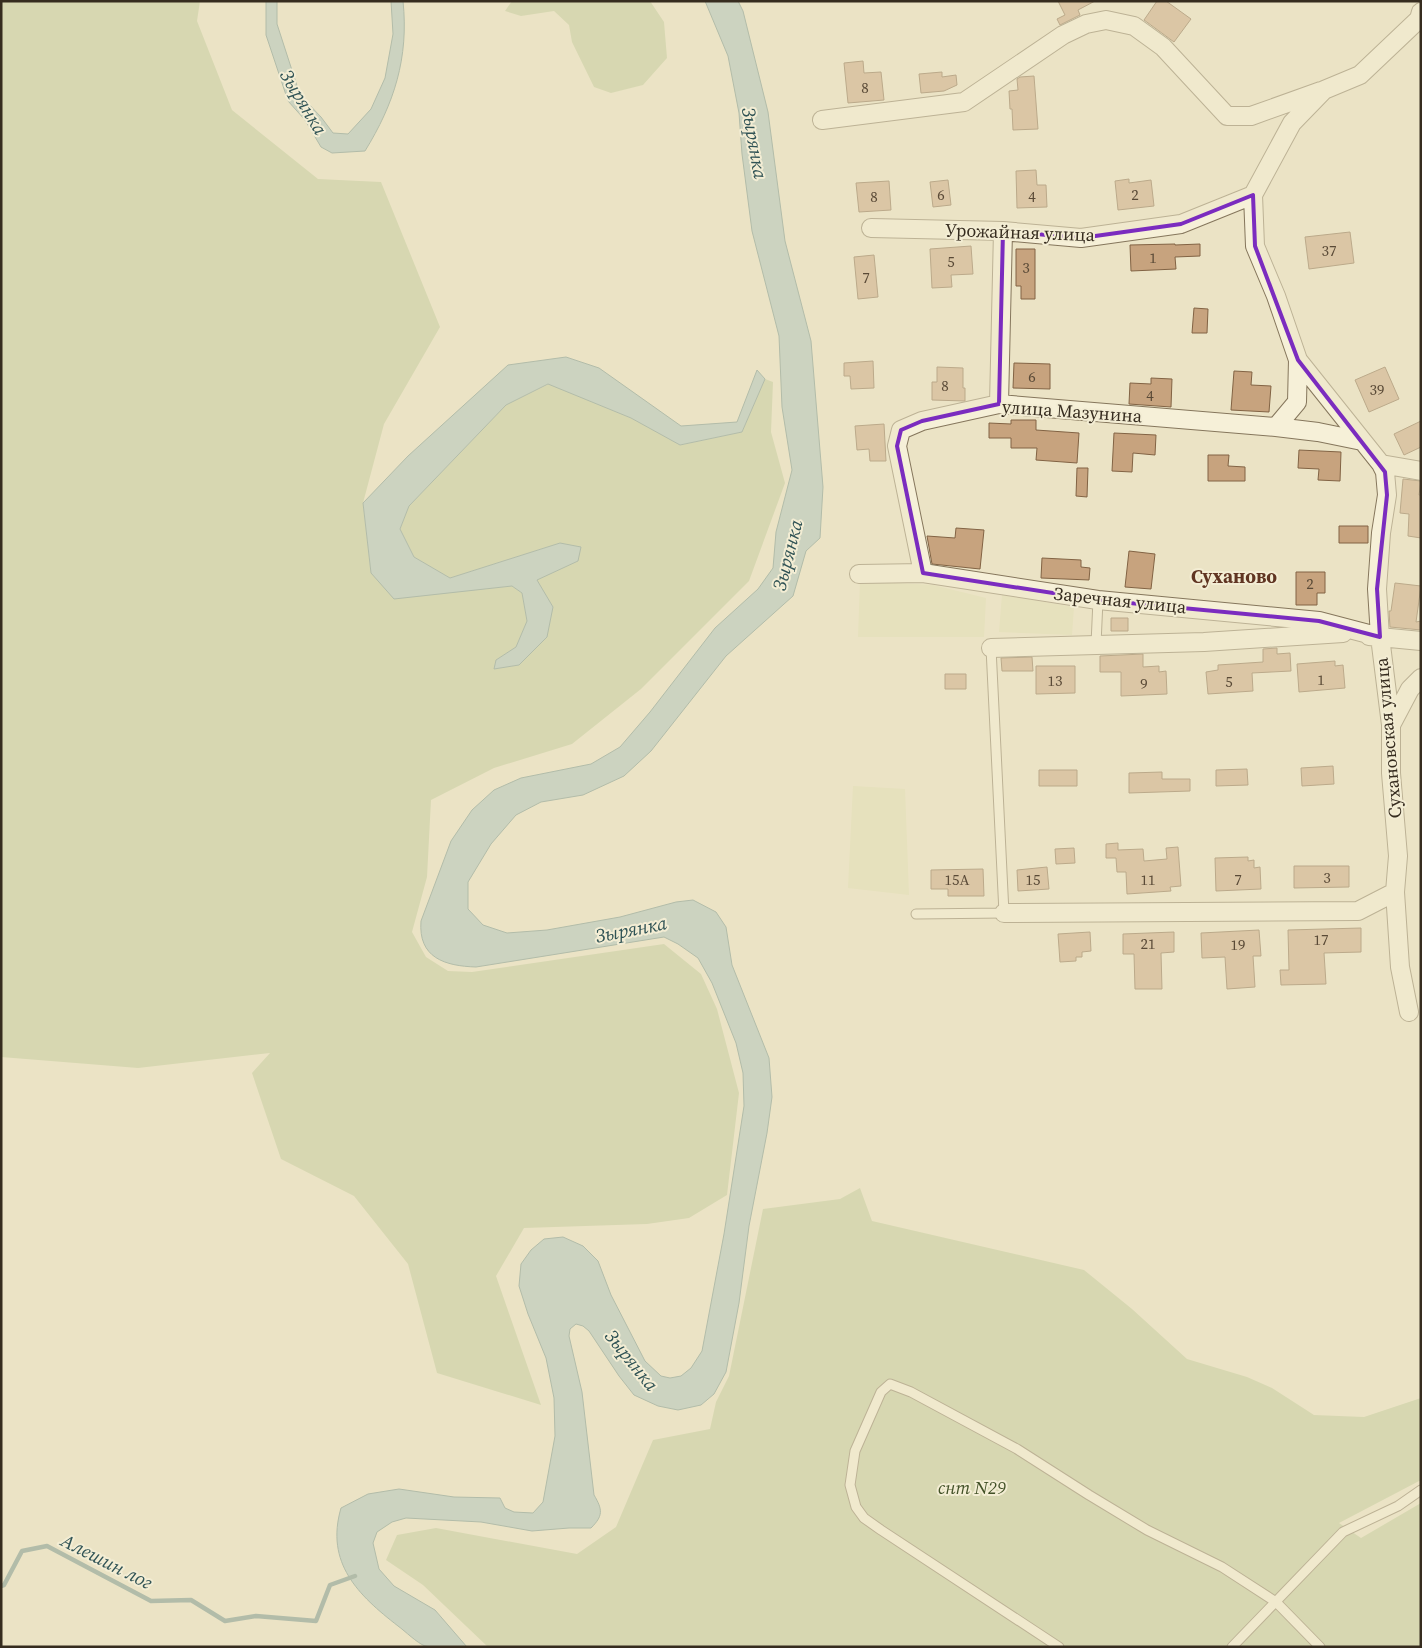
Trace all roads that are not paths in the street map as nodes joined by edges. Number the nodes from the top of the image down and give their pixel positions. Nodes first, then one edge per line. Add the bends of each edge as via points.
1 (1421, 12) edge
2 (1324, 90) junction
3 (822, 120) dead end
4 (1253, 195) junction
5 (871, 228) dead end
6 (1003, 231) junction
7 (1298, 360) junction
8 (999, 404) junction
9 (1276, 427) junction
10 (1362, 441) junction
11 (1381, 464) junction
12 (1421, 471) edge
13 (923, 573) junction
14 (859, 574) dead end
15 (1098, 600) junction
16 (1380, 637) junction
17 (1421, 641) edge
18 (1096, 644) junction
19 (991, 648) joint
20 (1421, 678) edge
21 (1391, 725) junction
22 (1395, 892) junction
23 (1004, 913) junction
24 (916, 914) dead end
25 (1409, 1012) dead end
26 (1421, 1490) edge
27 (1276, 1602) junction
28 (1059, 1647) edge
29 (1232, 1647) edge
30 (1320, 1647) edge

1 - 2 street via 1419,19 1360,75
2 - 3 street via 1251,116 1227,116 1163,47 1134,26 1106,20 1086,24 1062,35 964,102
2 - 4 street via 1292,123
4 - 6 street, Урожайная улица via 1181,224 1081,238
4 - 7 street, Сухановская улица via 1255,246
5 - 6 street, Урожайная улица
6 - 8 street
7 - 9 street via 1298,402
7 - 10 street, Сухановская улица
8 - 9 street, улица Мазунина
8 - 13 street, улица Мазунина via 922,421 901,430 897,446
9 - 10 street, улица Мазунина
10 - 11 street, Сухановская улица
11 - 12 street
11 - 16 street, Сухановская улица via 1387,495 1377,589
13 - 14 street, Заречная улица
13 - 15 street, Заречная улица
15 - 16 street, Заречная улица via 1319,621
15 - 18 lane
16 - 17 street, Заречная улица
16 - 18 street, Заречная улица via 1337,633 1204,642
16 - 21 street, Сухановская улица
18 - 19 street, Заречная улица
19 - 23 lane
20 - 21 street via 1410,689
21 - 22 street, Сухановская улица via 1391,773 1398,856
22 - 23 street via 1358,911
22 - 25 street, Сухановская улица via 1400,967
23 - 24 lane
26 - 27 lane via 1398,1506 1343,1532
27 - 28 lane via 1222,1567 1147,1530 1017,1449 890,1384 882,1392 855,1451 850,1484 856,1507 864,1518 881,1530
27 - 29 lane
27 - 30 lane

